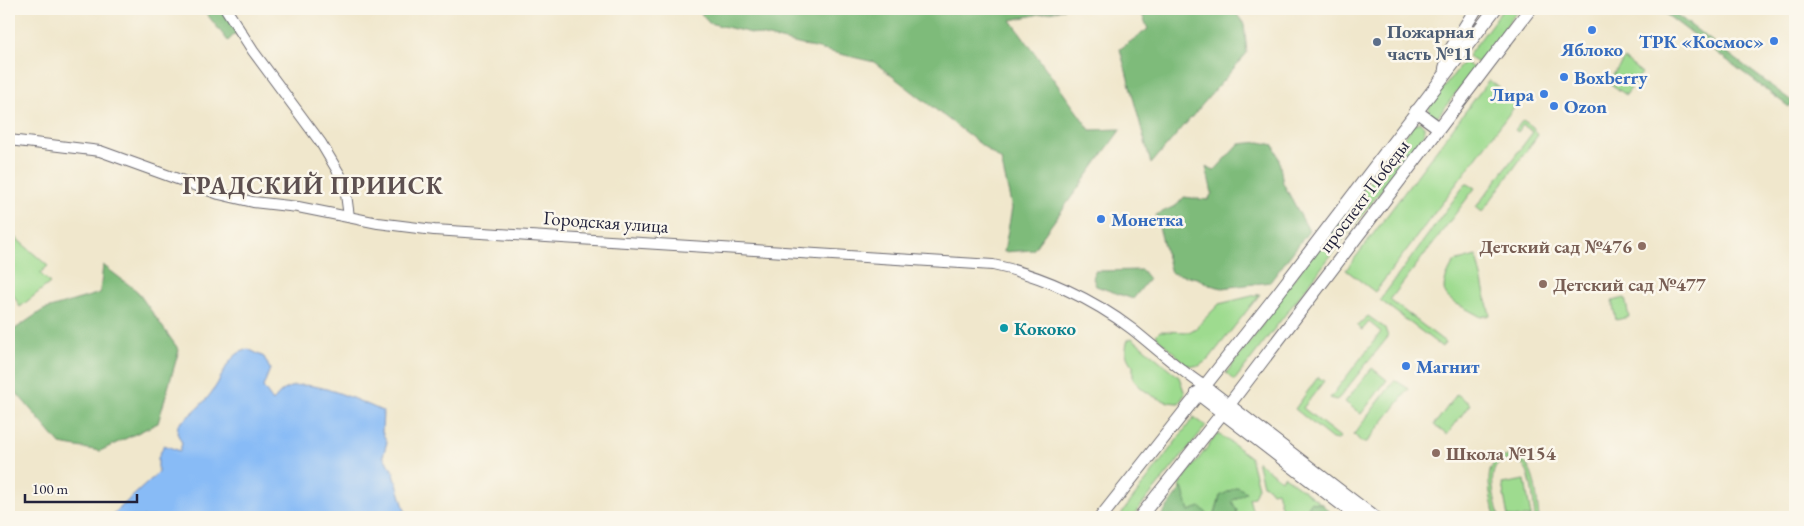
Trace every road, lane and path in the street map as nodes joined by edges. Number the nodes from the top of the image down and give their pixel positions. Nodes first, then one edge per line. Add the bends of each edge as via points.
1 (226, 9) edge
2 (1476, 9) edge
3 (1495, 9) edge
4 (1530, 9) edge
5 (1443, 75) junction
6 (1416, 111) junction
7 (1439, 128) junction
8 (9, 140) edge
9 (349, 217) junction
10 (1200, 390) junction
11 (1225, 409) junction
12 (1101, 517) edge
13 (1140, 517) edge
14 (1358, 517) edge
15 (1374, 517) edge

1 - 9 street via 340,175
2 - 5 main road via 1451,49
3 - 5 main road, проспект Победы
4 - 7 main road, проспект Победы
5 - 6 main road, проспект Победы
6 - 7 main road
6 - 10 main road, проспект Победы
7 - 11 main road, проспект Победы
8 - 9 street, Городская улица via 100,152 219,194
9 - 10 street, Городская улица via 434,230 993,265 1028,275 1102,308 1130,327
10 - 11 main road
10 - 11 main road, Городская улица via 1218,397
10 - 12 main road, проспект Победы
11 - 13 main road, проспект Победы
11 - 14 main road
11 - 15 main road

